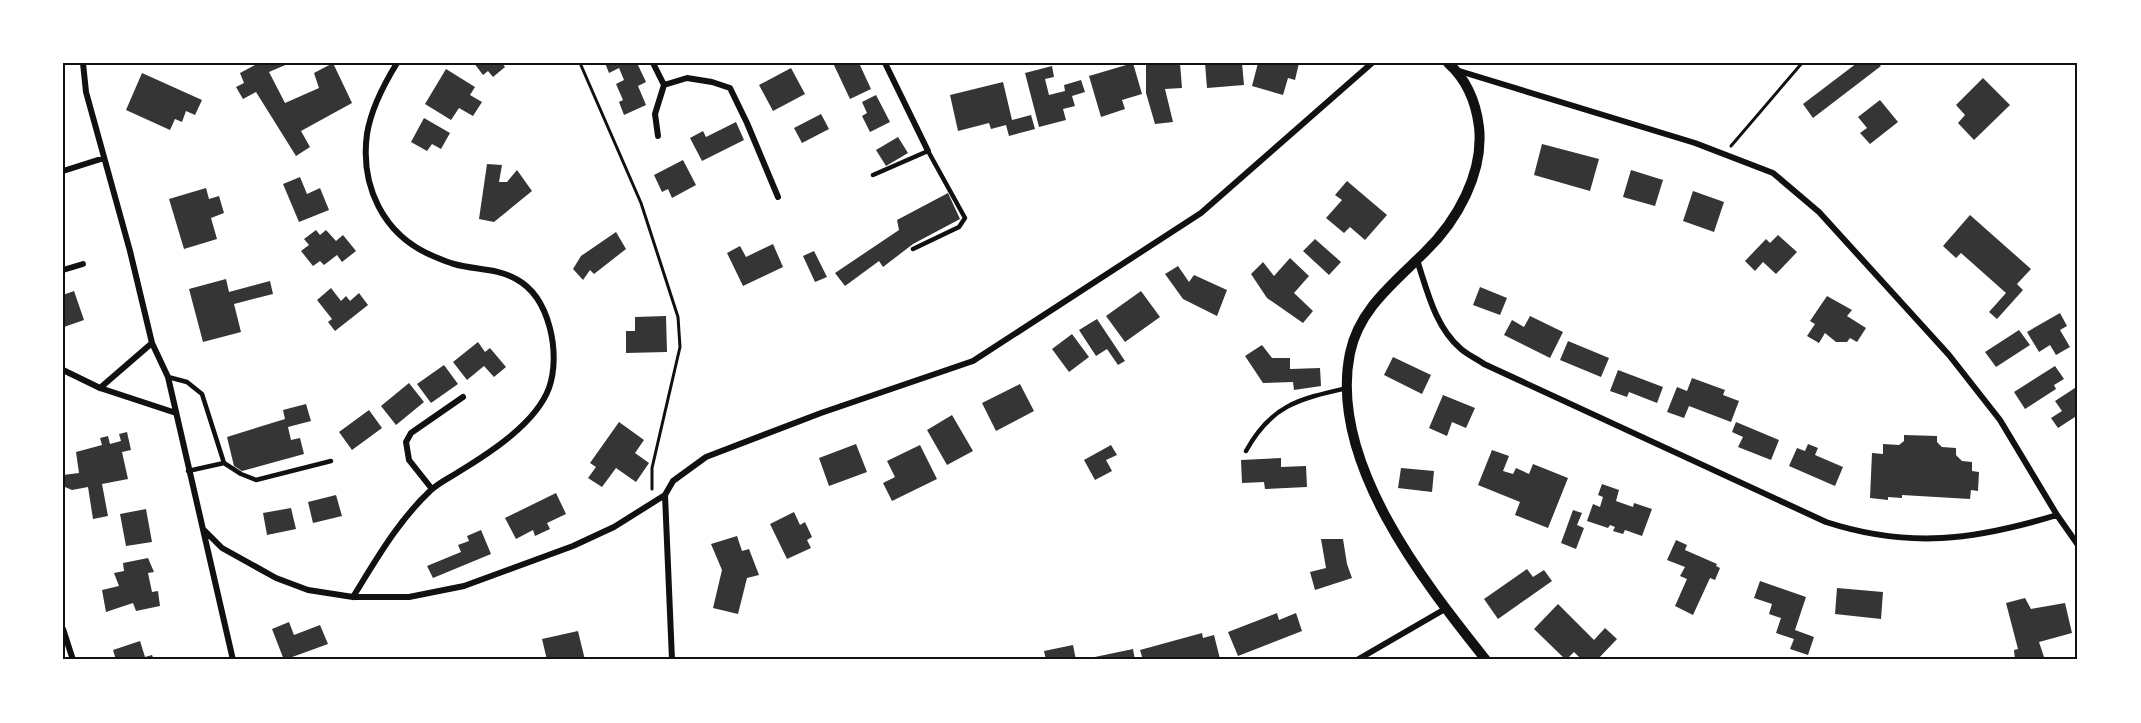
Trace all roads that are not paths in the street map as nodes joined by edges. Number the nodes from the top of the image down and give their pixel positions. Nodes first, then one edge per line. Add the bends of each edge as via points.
1 (83, 63) edge
2 (397, 63) edge
3 (653, 63) edge
4 (885, 63) edge
5 (1372, 63) edge
6 (1452, 67) edge
7 (664, 85) junction
8 (658, 136) dead end
9 (928, 151) junction
10 (104, 158) junction
11 (63, 171) edge
12 (873, 175) dead end
13 (778, 197) dead end
14 (913, 249) dead end
15 (1417, 260) junction
16 (83, 264) dead end
17 (63, 270) edge
18 (152, 343) junction
19 (63, 370) edge
20 (168, 378) junction
21 (100, 388) junction
22 (1347, 388) junction
23 (463, 397) dead end
24 (176, 413) junction
25 (1246, 451) dead end
26 (331, 461) dead end
27 (224, 463) junction
28 (188, 471) junction
29 (432, 489) junction
30 (665, 495) junction
31 (2057, 515) junction
32 (205, 531) junction
33 (2078, 545) edge
34 (353, 597) junction
35 (1445, 609) junction
36 (63, 629) edge
37 (73, 660) edge
38 (233, 660) edge
39 (672, 660) edge
40 (1357, 660) edge
41 (1486, 660) edge

1 - 10 street via 86,92
2 - 29 street via 382,89 367,132 366,172 374,201 391,225 430,255 517,279 538,297 550,327 554,355 549,389 530,418 492,451
3 - 7 street
4 - 9 street
5 - 30 street via 1201,213 973,361 706,457 673,481
6 - 15 street via 1469,92 1478,119 1480,148 1470,185 1456,213
6 - 31 street via 1695,143 1773,173 1802,196 1949,355 2000,420
7 - 8 street via 655,114
7 - 13 street via 687,78 730,88
9 - 12 lane
9 - 14 lane via 965,218 959,227
10 - 11 street
10 - 18 street
15 - 22 street via 1381,294 1360,325 1350,353
15 - 31 street via 1443,328 1460,348 1484,364 1826,522 1878,535 1934,539 1971,536
16 - 17 street
18 - 20 street
18 - 21 street
19 - 21 street
20 - 24 street
20 - 27 lane via 187,382 202,394
21 - 24 street
22 - 25 lane via 1311,396 1275,414 1264,423
22 - 35 street via 1354,435 1375,495 1393,531
23 - 29 street via 411,433 406,442 409,460
24 - 28 street
26 - 27 lane via 256,480
27 - 28 lane
28 - 32 street
29 - 34 street via 406,515
30 - 34 street via 614,527 573,546 464,586 409,597
30 - 39 street
31 - 33 street
32 - 34 street via 222,548 276,578 308,590
32 - 38 street
35 - 40 street
35 - 41 street
36 - 37 street

